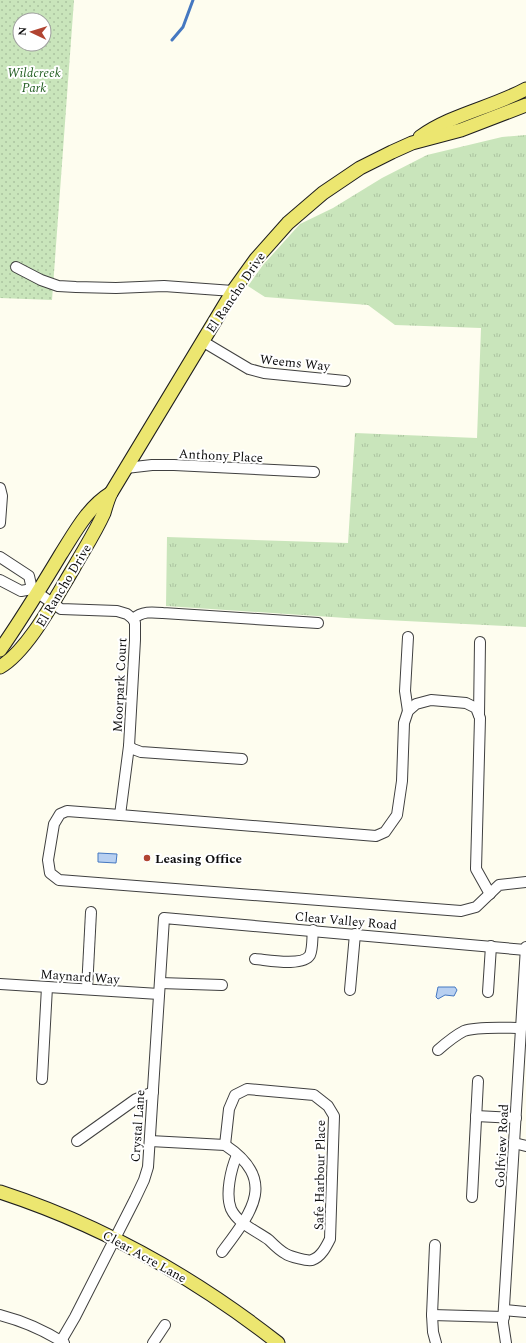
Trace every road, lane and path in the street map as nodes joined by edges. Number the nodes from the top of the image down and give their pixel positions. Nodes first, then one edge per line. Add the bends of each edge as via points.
1 (526, 89) edge
2 (526, 105) edge
3 (412, 143) junction
4 (16, 267) dead end
5 (233, 291) junction
6 (202, 341) junction
7 (345, 381) dead end
8 (126, 468) junction
9 (314, 472) dead end
10 (0, 488) edge
11 (110, 492) junction
12 (0, 523) edge
13 (0, 558) edge
14 (14, 566) junction
15 (3, 581) edge
16 (35, 591) junction
17 (53, 603) junction
18 (133, 619) junction
19 (318, 623) dead end
20 (408, 637) dead end
21 (480, 642) dead end
22 (0, 650) edge
23 (0, 667) edge
24 (408, 711) junction
25 (479, 715) junction
26 (128, 746) junction
27 (242, 759) dead end
28 (120, 815) junction
29 (526, 882) edge
30 (490, 894) junction
31 (91, 912) dead end
32 (164, 918) joint
33 (313, 930) junction
34 (356, 934) junction
35 (491, 946) junction
36 (526, 948) edge
37 (255, 959) dead end
38 (160, 983) junction
39 (0, 984) edge
40 (222, 985) dead end
41 (47, 987) junction
42 (87, 989) junction
43 (350, 990) dead end
44 (525, 990) edge
45 (488, 992) dead end
46 (159, 994) junction
47 (521, 1028) junction
48 (438, 1050) dead end
49 (522, 1071) edge
50 (42, 1080) dead end
51 (478, 1081) dead end
52 (153, 1092) junction
53 (476, 1116) junction
54 (516, 1118) junction
55 (150, 1141) junction
56 (77, 1142) dead end
57 (514, 1143) junction
58 (225, 1145) junction
59 (526, 1146) edge
60 (237, 1155) junction
61 (0, 1192) edge
62 (472, 1197) dead end
63 (243, 1224) junction
64 (115, 1238) junction
65 (435, 1245) dead end
66 (222, 1252) dead end
67 (526, 1312) edge
68 (504, 1314) junction
69 (0, 1315) edge
70 (432, 1315) junction
71 (165, 1325) dead end
72 (62, 1342) edge
73 (153, 1343) edge
74 (278, 1343) edge
75 (436, 1343) edge
76 (506, 1343) edge

1 - 3 main road, El Rancho Drive via 500,102 450,120
2 - 3 main road, El Rancho Drive via 461,130
3 - 5 main road, El Rancho Drive via 360,168 323,193 268,244
4 - 5 street via 58,286 164,286
5 - 6 main road, El Rancho Drive
6 - 7 street, Weems Way via 254,371 264,374
6 - 8 main road, El Rancho Drive
8 - 9 street, Anthony Place via 174,465
8 - 11 main road, El Rancho Drive
10 - 12 street
11 - 16 main road, El Rancho Drive via 100,499 83,520
11 - 17 main road, El Rancho Drive via 98,526
13 - 14 street
14 - 15 street
14 - 16 street via 29,576
15 - 16 street via 21,591
16 - 17 street
16 - 22 main road, El Rancho Drive via 19,624
17 - 18 street via 61,608 117,611
17 - 23 main road, El Rancho Drive via 11,660
18 - 19 street via 138,614 146,612
18 - 26 street, Moorpark Court via 136,630
20 - 24 street
21 - 25 street
24 - 25 street via 416,704 431,700 466,703 476,708
24 - 28 street via 404,723 398,815 385,832 376,836
25 - 30 street via 476,869
26 - 27 street, Moorpark Court via 141,752
26 - 28 street
28 - 30 street via 67,811 60,814 54,824 48,860 50,873 59,880 461,911 476,907
29 - 30 street via 499,885
31 - 42 street
32 - 33 street, Clear Valley Road
32 - 38 street, Crystal Lane
33 - 34 street, Clear Valley Road
33 - 37 street via 311,952 305,960 298,962
34 - 35 street, Clear Valley Road
34 - 43 street
35 - 36 street, Clear Valley Road
35 - 45 street
36 - 44 street, Golfview Road
38 - 40 street
38 - 46 street, Crystal Lane
39 - 41 street, Maynard Way
41 - 42 street, Maynard Way
41 - 50 street
42 - 46 street, Maynard Way
44 - 47 street, Golfview Road
46 - 52 street, Crystal Lane
47 - 48 street via 465,1031
47 - 49 street, Golfview Road
49 - 54 street, Golfview Road
51 - 53 street
52 - 55 street, Crystal Lane
52 - 56 street via 136,1099
53 - 54 street
53 - 62 street
54 - 57 street, Golfview Road
55 - 58 street
55 - 64 street, Crystal Lane via 144,1180
57 - 59 street
57 - 68 street, Golfview Road
58 - 60 street
58 - 63 street, Safe Harbour Place via 229,1110 235,1095 247,1089 314,1095 328,1106 334,1116 330,1240 325,1250 308,1261 286,1254
60 - 63 street, Safe Harbour Place via 232,1165 229,1201 234,1214
60 - 63 street via 254,1174 255,1183 255,1202
61 - 64 main road, Clear Acre Lane via 28,1201
63 - 66 street
64 - 72 street, Crystal Lane
64 - 74 main road, Clear Acre Lane via 219,1299
65 - 70 street
67 - 68 street
68 - 70 street
68 - 76 street, Golfview Road
69 - 72 street via 41,1330
70 - 75 street via 432,1332
71 - 73 street

